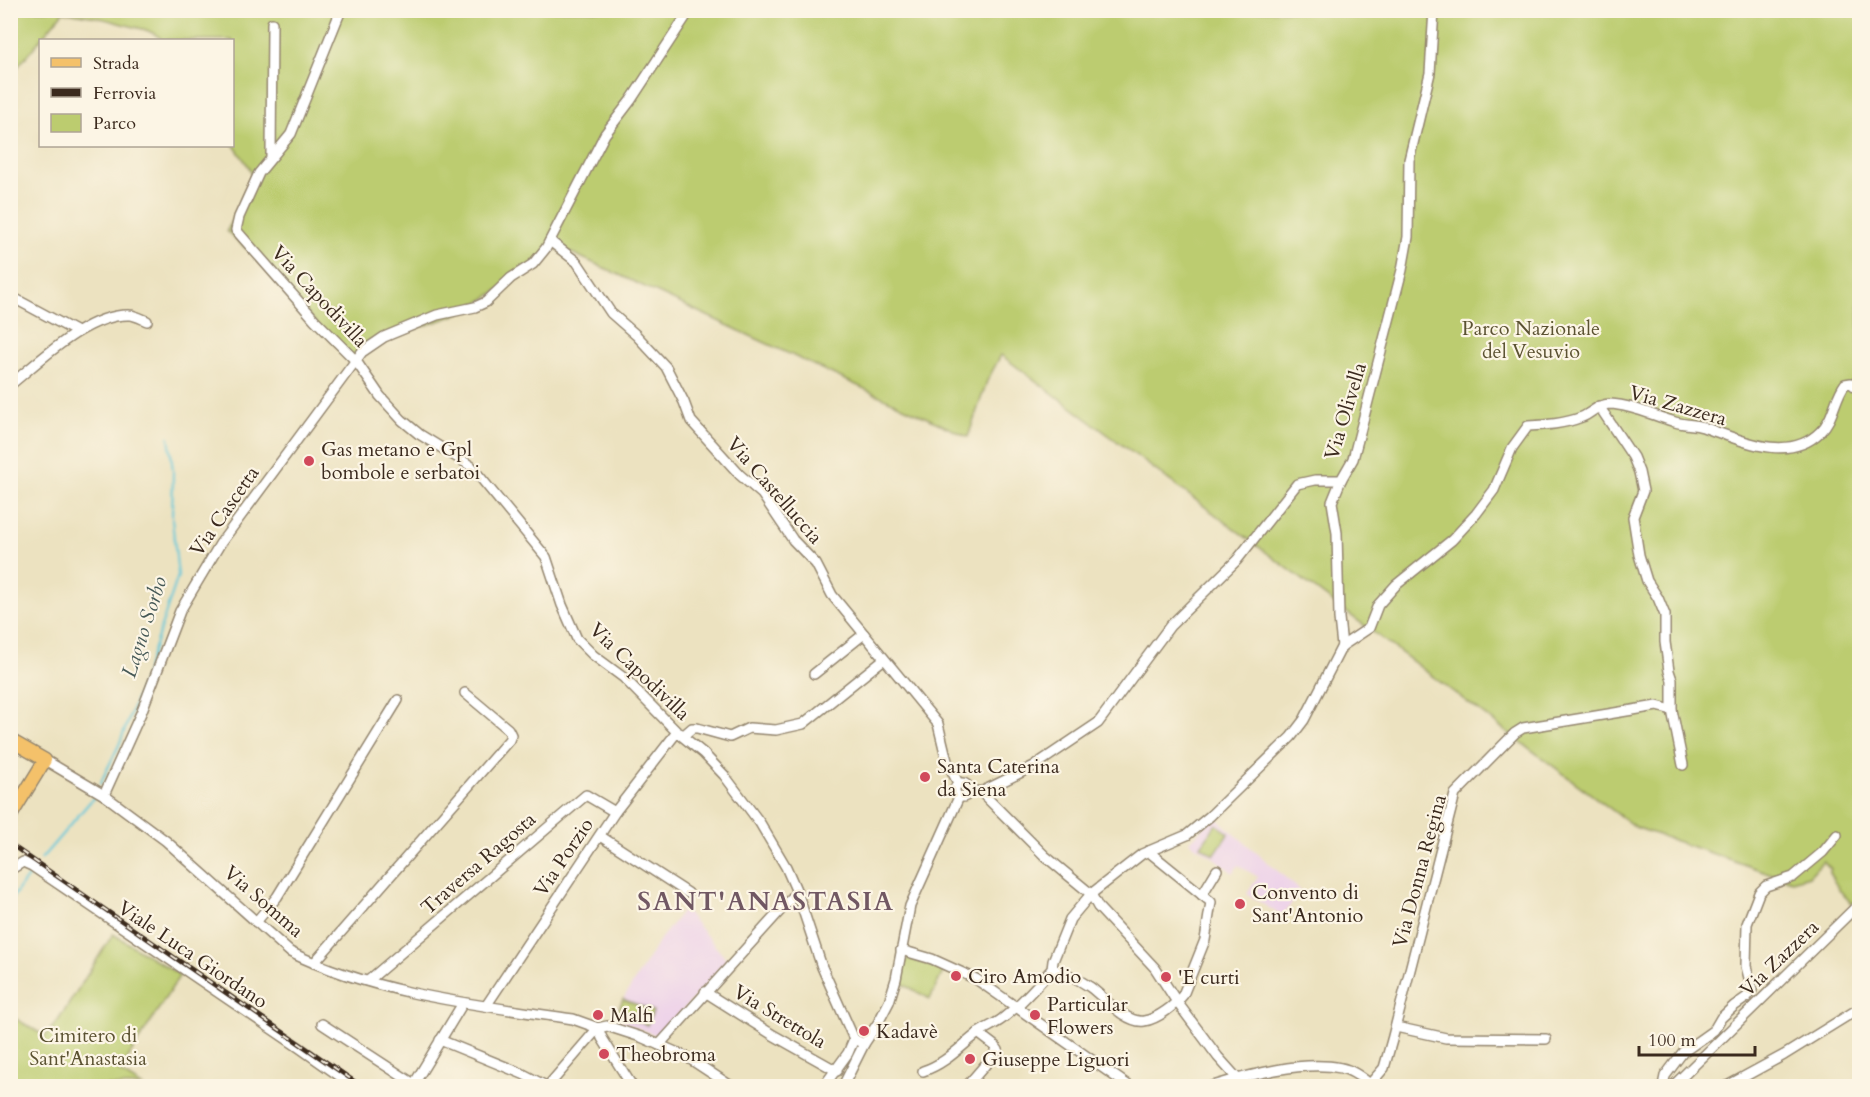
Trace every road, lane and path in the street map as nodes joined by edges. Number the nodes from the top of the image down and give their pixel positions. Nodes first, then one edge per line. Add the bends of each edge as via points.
1 (341, 10) edge
2 (690, 10) edge
3 (1434, 10) edge
4 (272, 22) dead end
5 (271, 158) junction
6 (550, 241) junction
7 (10, 296) edge
8 (147, 321) dead end
9 (77, 332) junction
10 (356, 361) junction
11 (10, 385) edge
12 (1860, 398) edge
13 (1599, 406) junction
14 (1341, 480) junction
15 (864, 634) junction
16 (1342, 646) junction
17 (884, 659) junction
18 (814, 674) dead end
19 (465, 693) dead end
20 (398, 700) dead end
21 (1672, 710) junction
22 (677, 732) junction
23 (10, 740) edge
24 (45, 760) junction
25 (1683, 765) dead end
26 (958, 783) junction
27 (969, 790) junction
28 (981, 792) junction
29 (105, 795) junction
30 (959, 797) junction
31 (615, 812) junction
32 (10, 817) edge
33 (1837, 835) dead end
34 (600, 836) junction
35 (1148, 851) junction
36 (10, 870) edge
37 (1217, 870) dead end
38 (797, 892) junction
39 (688, 893) dead end
40 (1091, 894) junction
41 (1202, 895) junction
42 (1858, 905) edge
43 (256, 921) junction
44 (901, 950) junction
45 (314, 963) junction
46 (1052, 969) junction
47 (368, 981) junction
48 (705, 992) junction
49 (1177, 1002) junction
50 (463, 1003) junction
51 (486, 1006) junction
52 (1017, 1007) junction
53 (1860, 1008) edge
54 (322, 1024) dead end
55 (1396, 1027) junction
56 (598, 1028) junction
57 (978, 1033) junction
58 (854, 1039) junction
59 (1546, 1039) dead end
60 (440, 1040) junction
61 (864, 1044) junction
62 (659, 1045) junction
63 (837, 1071) junction
64 (923, 1071) dead end
65 (1237, 1079) junction
66 (844, 1084) edge
67 (415, 1085) edge
68 (1371, 1085) edge
69 (354, 1086) edge
70 (547, 1086) edge
71 (632, 1086) edge
72 (731, 1086) edge
73 (824, 1086) edge
74 (967, 1086) edge
75 (1130, 1086) edge
76 (1213, 1086) edge
77 (1244, 1086) edge
78 (1663, 1086) edge
79 (1672, 1086) edge
80 (1727, 1086) edge

1 - 5 street via 291,134
2 - 6 street, Via Cascetta via 605,134
3 - 14 street, Via Olivella via 1430,73 1409,160 1408,237 1402,270 1353,459
4 - 5 street
5 - 10 street, Via Capodivilla via 259,173 236,230
6 - 10 street, Via Cascetta via 533,264 510,278 486,302 437,315 384,337
6 - 15 street, Via Castelluccia via 577,262 611,313 666,367 691,421 762,495
7 - 9 street
8 - 9 street via 131,315 105,318
9 - 11 street
10 - 22 street, Via Capodivilla via 402,420 483,478 546,557 577,639 624,678
10 - 29 street, Via Cascetta via 231,529 180,611
12 - 13 street, Via Zazzera via 1858,389 1851,383 1845,384 1819,434 1801,444 1775,447 1751,445 1631,408
13 - 16 street, Via Zazzera via 1583,417 1555,425 1528,426 1512,448 1494,490 1476,514 1452,540 1390,592 1378,605 1369,628
13 - 21 street via 1639,472 1643,491 1634,517 1639,555 1665,615
14 - 16 street via 1332,502
14 - 28 street, Via Olivella via 1297,484 1237,560 1170,626 1098,723 1034,766
15 - 17 street, Via Castelluccia
15 - 18 street
16 - 35 street via 1304,720 1291,737 1186,836
17 - 22 street via 803,724 776,730 748,728 730,737 697,728 684,735
17 - 26 street, Via Castelluccia via 938,724 947,761
19 - 45 street via 508,729 509,740
20 - 43 street via 277,897
21 - 25 street
21 - 55 street, Via Donna Regina via 1656,706 1571,722 1529,725 1515,733 1455,794
22 - 31 street, Via Porzio
22 - 38 street, Via Capodivilla via 710,760 744,801 786,867
23 - 24 main road, Via Somma
24 - 29 street, Via Somma
24 - 32 main road
26 - 27 street via 965,783
26 - 30 street via 954,789
27 - 28 street
27 - 30 street via 966,796
28 - 40 street via 1045,856
29 - 43 street, Via Somma via 166,841
30 - 44 street via 910,906
31 - 34 street, Via Porzio
31 - 47 street, Traversa Ragosta via 586,795
33 - 78 street via 1793,877 1766,886 1759,893 1747,924 1746,966 1752,990 1720,1018 1714,1030 1683,1052 1665,1076
34 - 39 street
34 - 51 street, Via Porzio
35 - 40 street
35 - 41 street
36 - 69 street, Viale Luca Giordano via 23,862 32,866
37 - 41 street
38 - 48 street
38 - 58 street, Via Capodivilla via 822,967
40 - 46 street via 1073,914
40 - 49 street via 1098,907 1155,968
41 - 49 street via 1212,902 1205,940 1191,979
42 - 79 street, Via Zazzera
43 - 45 street, Via Somma via 290,952
44 - 52 street via 976,979
44 - 61 street via 886,1011
45 - 47 street, Via Somma
46 - 49 street via 1088,986 1127,1017 1137,1020 1144,1021
46 - 52 street
47 - 50 street, Via Somma
48 - 62 street
48 - 63 street, Via Strettola
49 - 65 street
50 - 51 street, Via Somma
50 - 60 street
51 - 56 street, Via Somma via 573,1019
52 - 57 street
52 - 75 street
53 - 80 street
54 - 67 street
55 - 59 street via 1446,1038
55 - 68 street, Via Donna Regina via 1384,1068
56 - 62 street, Via Somma via 607,1026
56 - 70 street
56 - 71 street
57 - 64 street
57 - 74 street via 998,1050
58 - 61 street
58 - 63 street
60 - 67 street
60 - 70 street
61 - 66 street
62 - 72 street, Via Somma via 687,1057
63 - 73 street
65 - 68 street via 1298,1066 1323,1066 1342,1068
65 - 76 street
65 - 77 street

